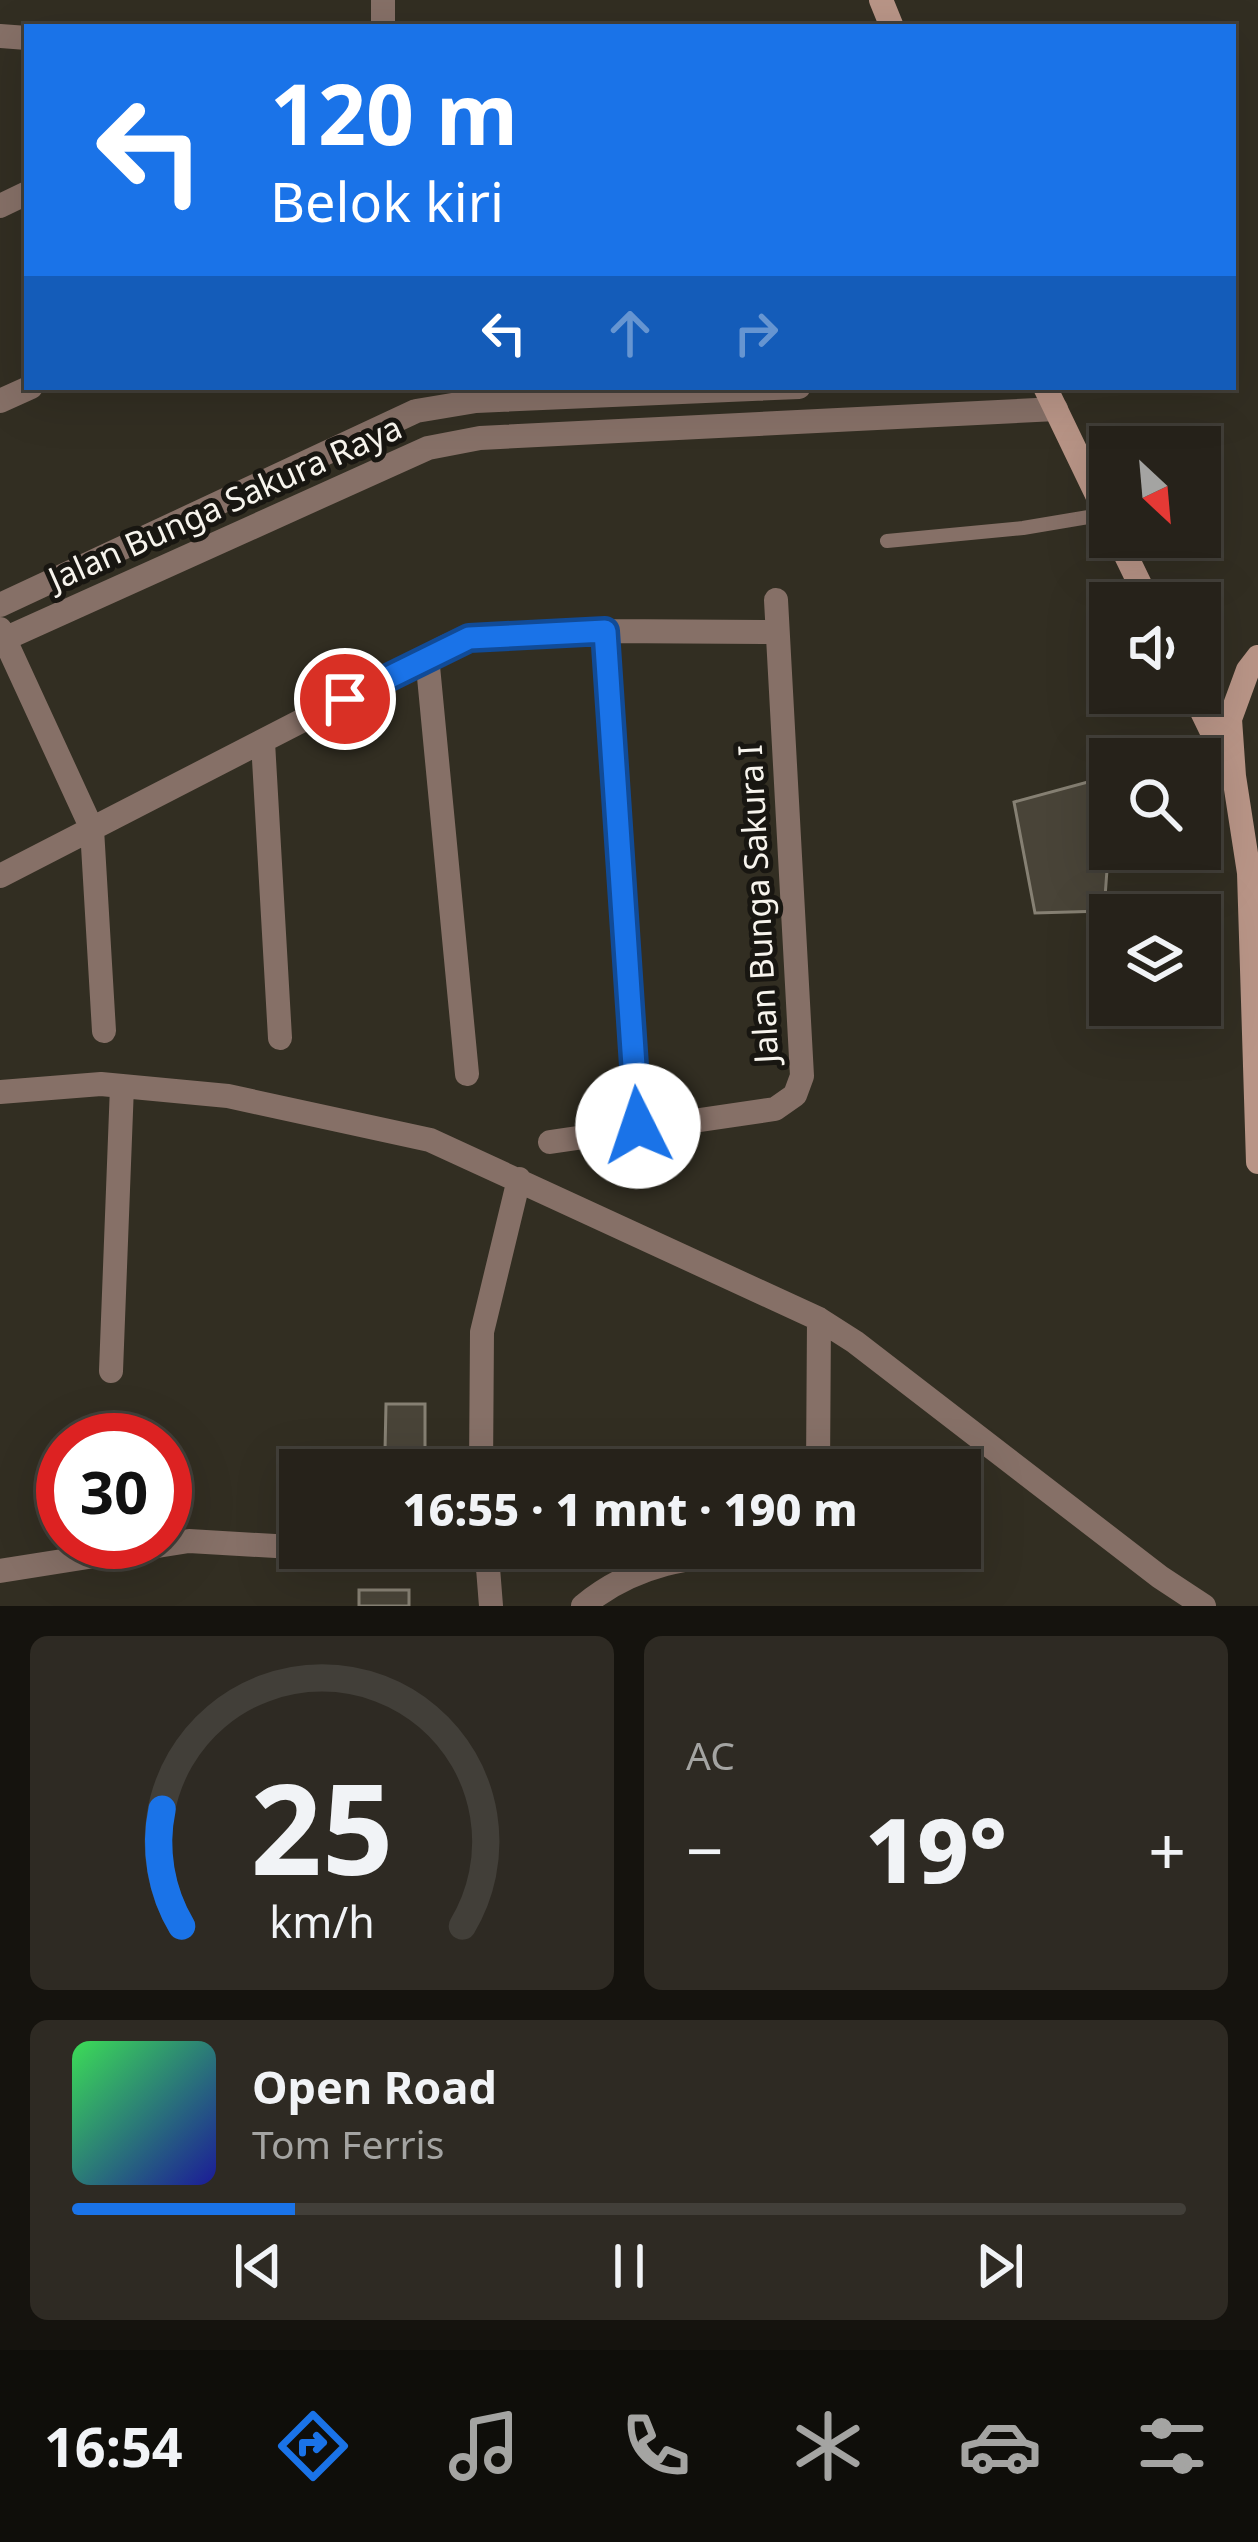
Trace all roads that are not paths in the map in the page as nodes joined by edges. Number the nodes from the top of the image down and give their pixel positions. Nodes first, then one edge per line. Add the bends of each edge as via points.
1 (720, 390) edge
2 (764, 390) edge
3 (1051, 398) edge
4 (476, 401) junction
5 (768, 421) junction
6 (480, 438) junction
7 (1089, 478) edge
8 (1089, 525) edge
9 (887, 541) dead end
10 (776, 600) dead end
11 (0, 605) edge
12 (605, 631) junction
13 (776, 632) junction
14 (1, 636) edge
15 (427, 656) junction
16 (1258, 657) edge
17 (1203, 714) edge
18 (263, 742) junction
19 (1234, 776) junction
20 (92, 829) junction
21 (0, 876) edge
22 (104, 1031) dead end
23 (280, 1038) dead end
24 (467, 1074) dead end
25 (122, 1086) junction
26 (0, 1092) edge
27 (638, 1126) junction
28 (550, 1142) dead end
29 (1258, 1162) edge
30 (519, 1179) junction
31 (819, 1318) junction
32 (111, 1371) dead end
33 (481, 1449) edge
34 (818, 1449) edge
35 (279, 1545) edge
36 (488, 1569) edge
37 (647, 1569) edge
38 (0, 1570) edge
39 (491, 1606) edge
40 (583, 1606) edge
41 (1204, 1606) edge

1 - 4 street, Jalan Bunga Sakura Raya
2 - 5 street
3 - 5 street, Jalan Bunga Sakura Raya
3 - 7 main road
4 - 6 street
4 - 11 street, Jalan Bunga Sakura Raya via 416,411
5 - 6 street, Jalan Bunga Sakura Raya
6 - 14 street, Jalan Bunga Sakura Raya via 428,448
8 - 9 lane
10 - 13 street, Jalan Bunga Sakura I
12 - 13 street
12 - 15 street via 469,638
12 - 27 street
13 - 27 street, Jalan Bunga Sakura I via 802,1076 795,1095 775,1109
14 - 20 street
15 - 18 street
15 - 24 street
16 - 19 main road via 1230,718
17 - 19 main road
18 - 20 street
18 - 23 street
19 - 29 main road via 1249,873
20 - 21 street
20 - 22 street
25 - 26 street
25 - 30 street via 228,1096 430,1140
25 - 32 street
27 - 28 street, Jalan Bunga Sakura I
30 - 31 street
30 - 33 street via 482,1332
31 - 34 street
31 - 41 street
35 - 38 street via 189,1541
36 - 39 street
37 - 40 street

